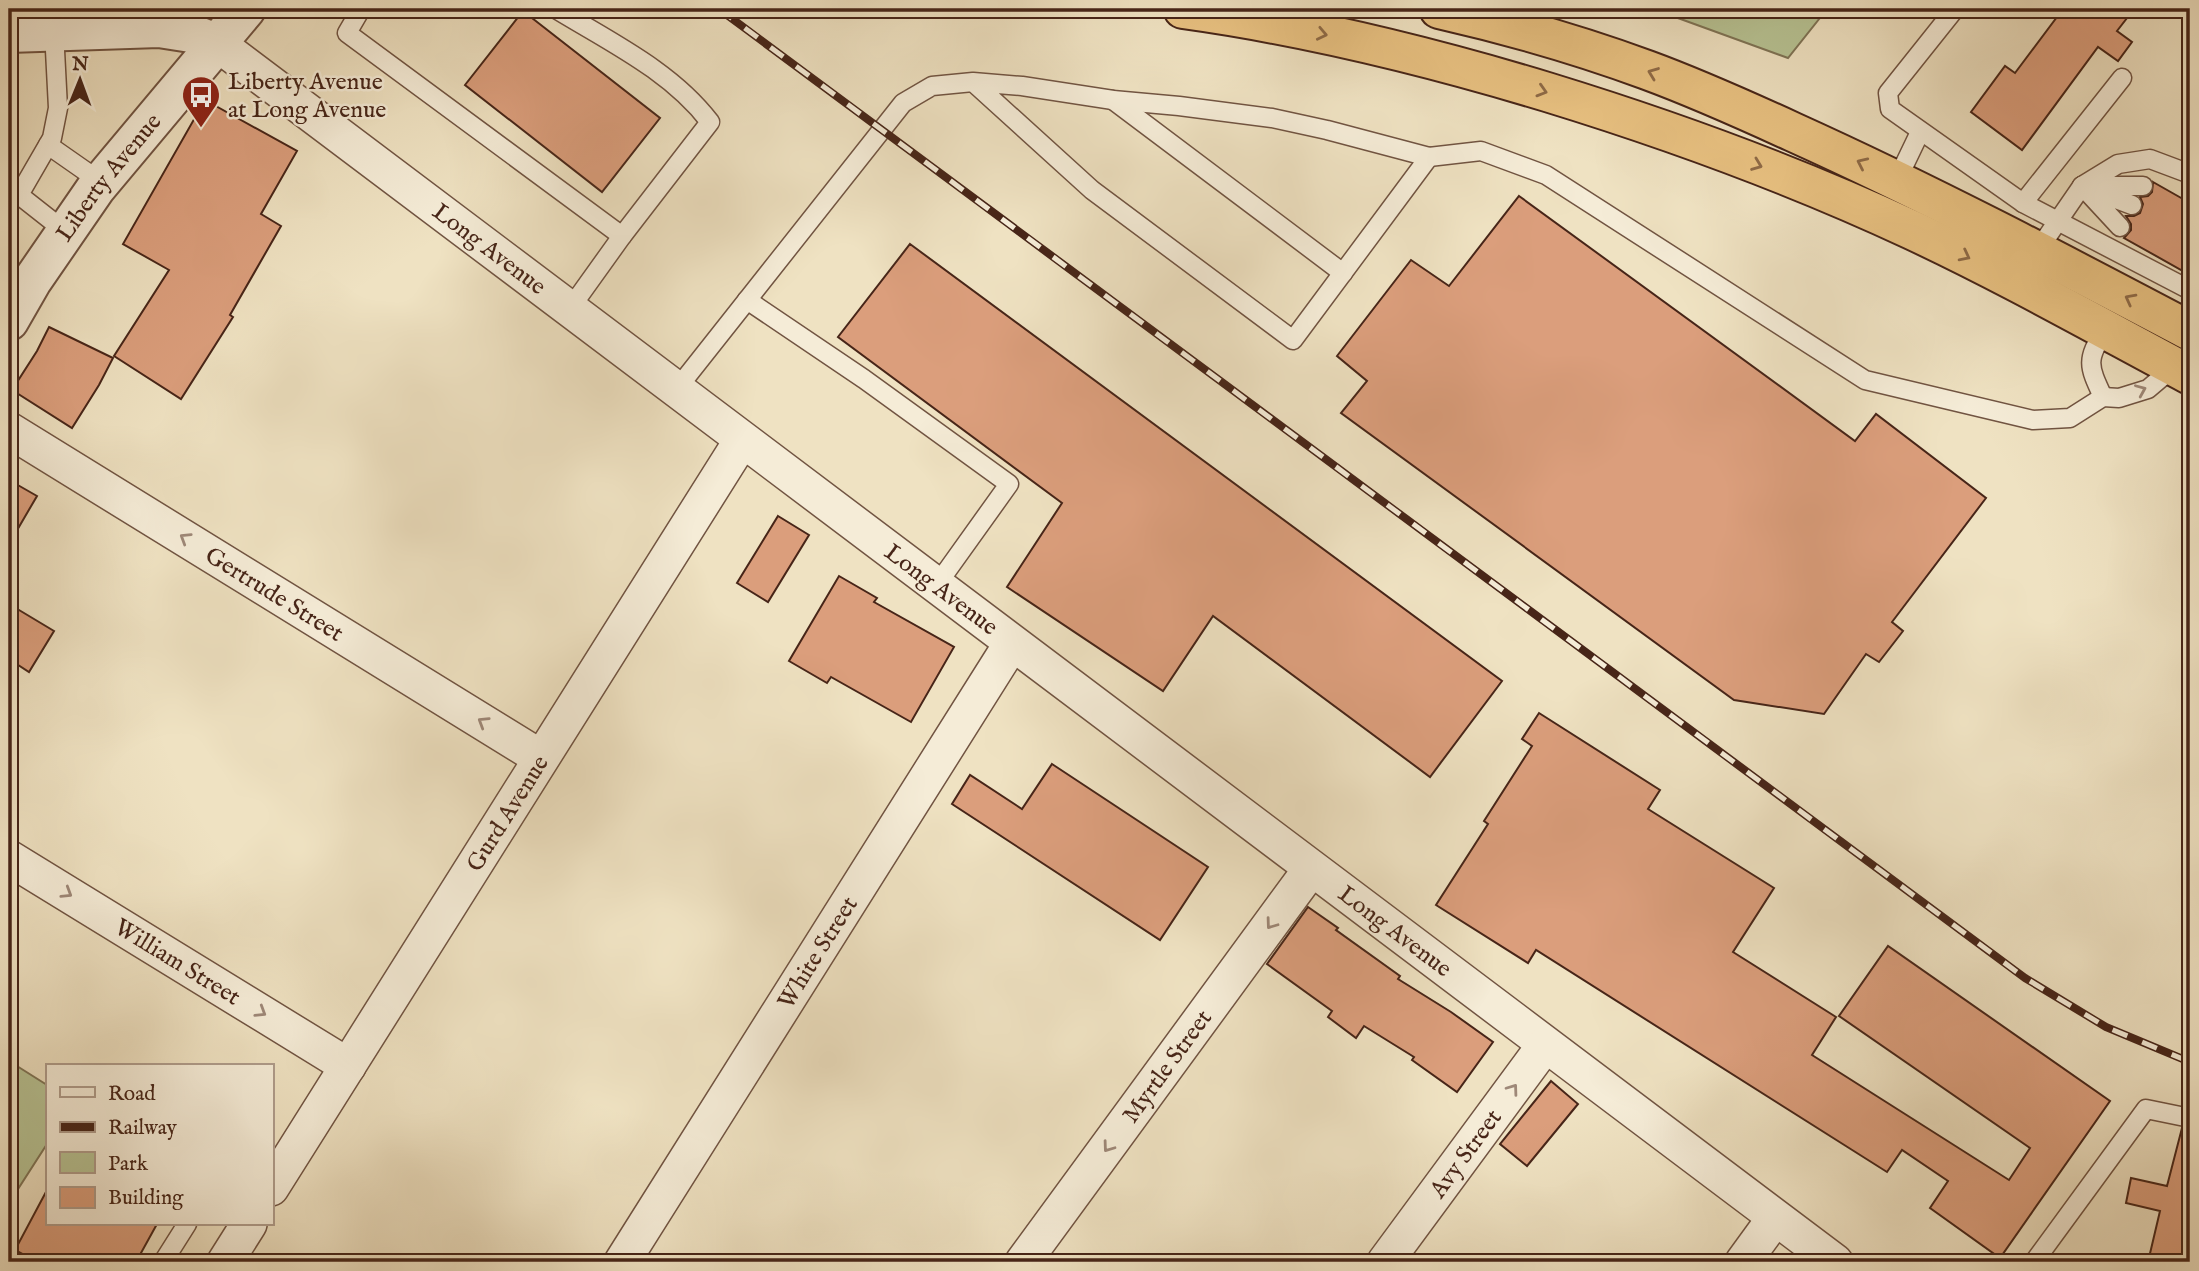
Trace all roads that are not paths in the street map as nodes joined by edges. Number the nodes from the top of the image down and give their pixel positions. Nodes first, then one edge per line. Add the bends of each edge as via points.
1 (246, 9) edge
2 (361, 9) edge
3 (556, 9) edge
4 (1183, 9) edge
5 (1439, 9) edge
6 (1955, 9) edge
7 (54, 31) junction
8 (9, 33) edge
9 (218, 44) junction
10 (2122, 78) dead end
11 (973, 82) junction
12 (1113, 100) junction
13 (1920, 132) junction
14 (48, 145) junction
15 (1429, 157) junction
16 (2190, 174) edge
17 (1897, 180) junction
18 (101, 182) junction
19 (2082, 186) junction
20 (2143, 186) dead end
21 (14, 194) edge
22 (2023, 203) junction
23 (2132, 205) dead end
24 (2120, 227) dead end
25 (66, 232) junction
26 (2048, 235) junction
27 (622, 236) junction
28 (1343, 273) junction
29 (2190, 290) edge
30 (747, 300) junction
31 (569, 310) junction
32 (9, 321) edge
33 (2105, 330) junction
34 (2190, 331) edge
35 (2182, 371) edge
36 (676, 390) junction
37 (2103, 397) junction
38 (9, 430) edge
39 (742, 440) junction
40 (936, 586) junction
41 (1012, 643) junction
42 (541, 758) junction
43 (9, 858) edge
44 (1311, 869) junction
45 (1545, 1045) junction
46 (348, 1066) junction
47 (2190, 1118) edge
48 (273, 1185) edge
49 (1775, 1218) junction
50 (186, 1226) edge
51 (248, 1226) edge
52 (163, 1262) edge
53 (225, 1262) edge
54 (622, 1262) edge
55 (1023, 1262) edge
56 (1385, 1262) edge
57 (1743, 1262) edge
58 (1835, 1262) edge
59 (2034, 1262) edge

1 - 9 street, Liberty Avenue
2 - 27 lane via 347,33
3 - 27 lane via 665,76 709,122
4 -> 33 highway via 1300,29 1416,56 1661,129 1910,229
17 -> 5 highway via 1647,70
6 - 13 lane via 1888,93 1890,109
7 - 8 street, Long Avenue
7 - 9 street, Long Avenue via 159,28 191,33
7 - 14 lane via 58,108
9 - 18 street, Liberty Avenue
9 - 31 street, Long Avenue
10 - 22 lane
11 - 12 lane
11 - 28 lane via 1092,190 1293,340
11 - 30 lane via 932,86 903,103
12 - 15 lane via 1272,118
12 - 28 lane
13 - 17 lane
13 - 22 lane
14 - 18 lane
14 - 21 lane
15 - 28 lane
15 - 37 lane via 1481,151 1546,175 1865,380 2033,420 2070,418
16 - 19 lane via 2150,159 2118,164
17 - 26 highway
18 - 25 street, Liberty Avenue
19 - 20 lane
19 - 23 lane
19 - 24 lane
19 - 26 lane
21 - 25 lane
22 - 26 lane
25 - 32 street, Liberty Avenue
26 - 29 lane
34 -> 26 highway
27 - 31 lane
30 - 36 lane
30 - 40 lane via 1009,484
31 - 36 street, Long Avenue
33 - 35 highway
33 - 37 lane via 2092,351 2092,372
37 -> 35 lane via 2119,398 2148,389
36 - 39 street, Long Avenue
42 -> 38 street, Gertrude Street
39 - 40 street, Long Avenue
39 - 42 street, Gurd Avenue
40 - 41 street, Long Avenue
41 - 44 street, Long Avenue
41 - 54 street, White Street
42 - 46 street, Gurd Avenue
43 -> 46 street, William Street
44 - 45 street, Long Avenue
44 -> 55 street, Myrtle Street
45 - 49 street, Long Avenue
56 -> 45 street, Avy Street
46 - 48 street, Gurd Avenue
47 - 59 lane via 2146,1109
49 - 57 street
49 - 58 street, Long Avenue
50 - 52 lane
51 - 53 street

